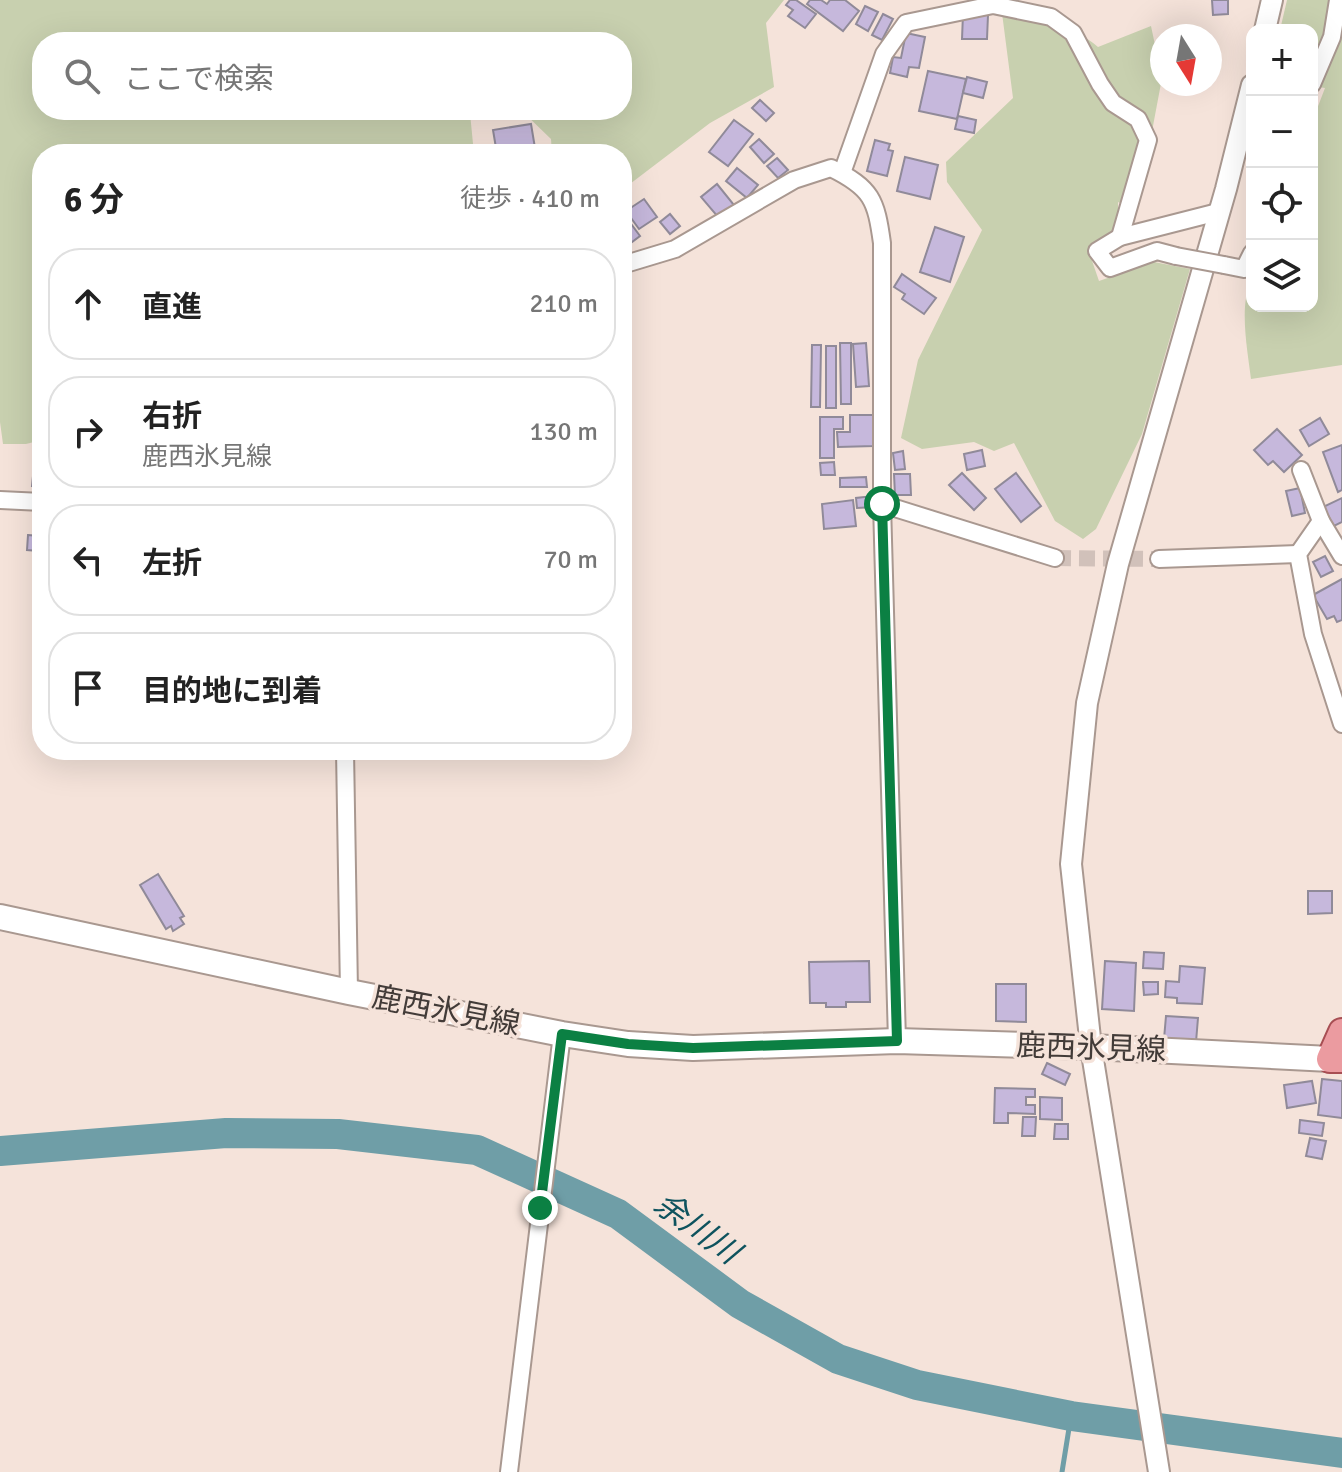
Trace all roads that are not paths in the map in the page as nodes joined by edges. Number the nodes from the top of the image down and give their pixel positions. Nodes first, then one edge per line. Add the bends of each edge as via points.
1 (1272, 0) edge
2 (1338, 0) edge
3 (1266, 24) edge
4 (1318, 70) edge
5 (1249, 96) edge
6 (842, 173) junction
7 (1218, 212) junction
8 (1120, 237) junction
9 (632, 262) edge
10 (1246, 265) edge
11 (1301, 470) dead end
12 (0, 500) edge
13 (32, 502) edge
14 (882, 504) junction
15 (1321, 521) junction
16 (1298, 554) junction
17 (1342, 556) edge
18 (1055, 558) tunnel mouth
19 (1159, 559) tunnel mouth
20 (1342, 724) edge
21 (345, 760) edge
22 (0, 917) edge
23 (349, 992) junction
24 (1342, 1032) edge
25 (562, 1034) junction
26 (897, 1041) junction
27 (1091, 1047) junction
28 (1336, 1059) edge
29 (509, 1472) edge
30 (1159, 1472) edge

1 - 3 street
2 - 4 street via 1332,37
5 - 7 street
6 - 8 street via 884,54 906,23 993,5 1051,17 1073,33 1113,103 1138,119 1148,140
6 - 9 street via 831,168 794,180 675,249
6 - 14 street via 856,180 877,206 882,243
7 - 8 street
7 - 27 street via 1118,564 1087,703 1071,864
8 - 10 street, bridge via 1097,251 1110,268 1157,251 1244,269
11 - 15 street
12 - 13 street
14 - 18 street
14 - 26 street
15 - 16 street
15 - 17 street
16 - 19 street
16 - 20 street via 1313,634
21 - 23 street
22 - 23 main road, 鹿西氷見線
23 - 25 main road, 鹿西氷見線
24 - 28 main road
25 - 26 main road, 鹿西氷見線 via 693,1048
25 - 29 street
26 - 27 main road, 鹿西氷見線
27 - 28 main road, 鹿西氷見線
27 - 30 street

